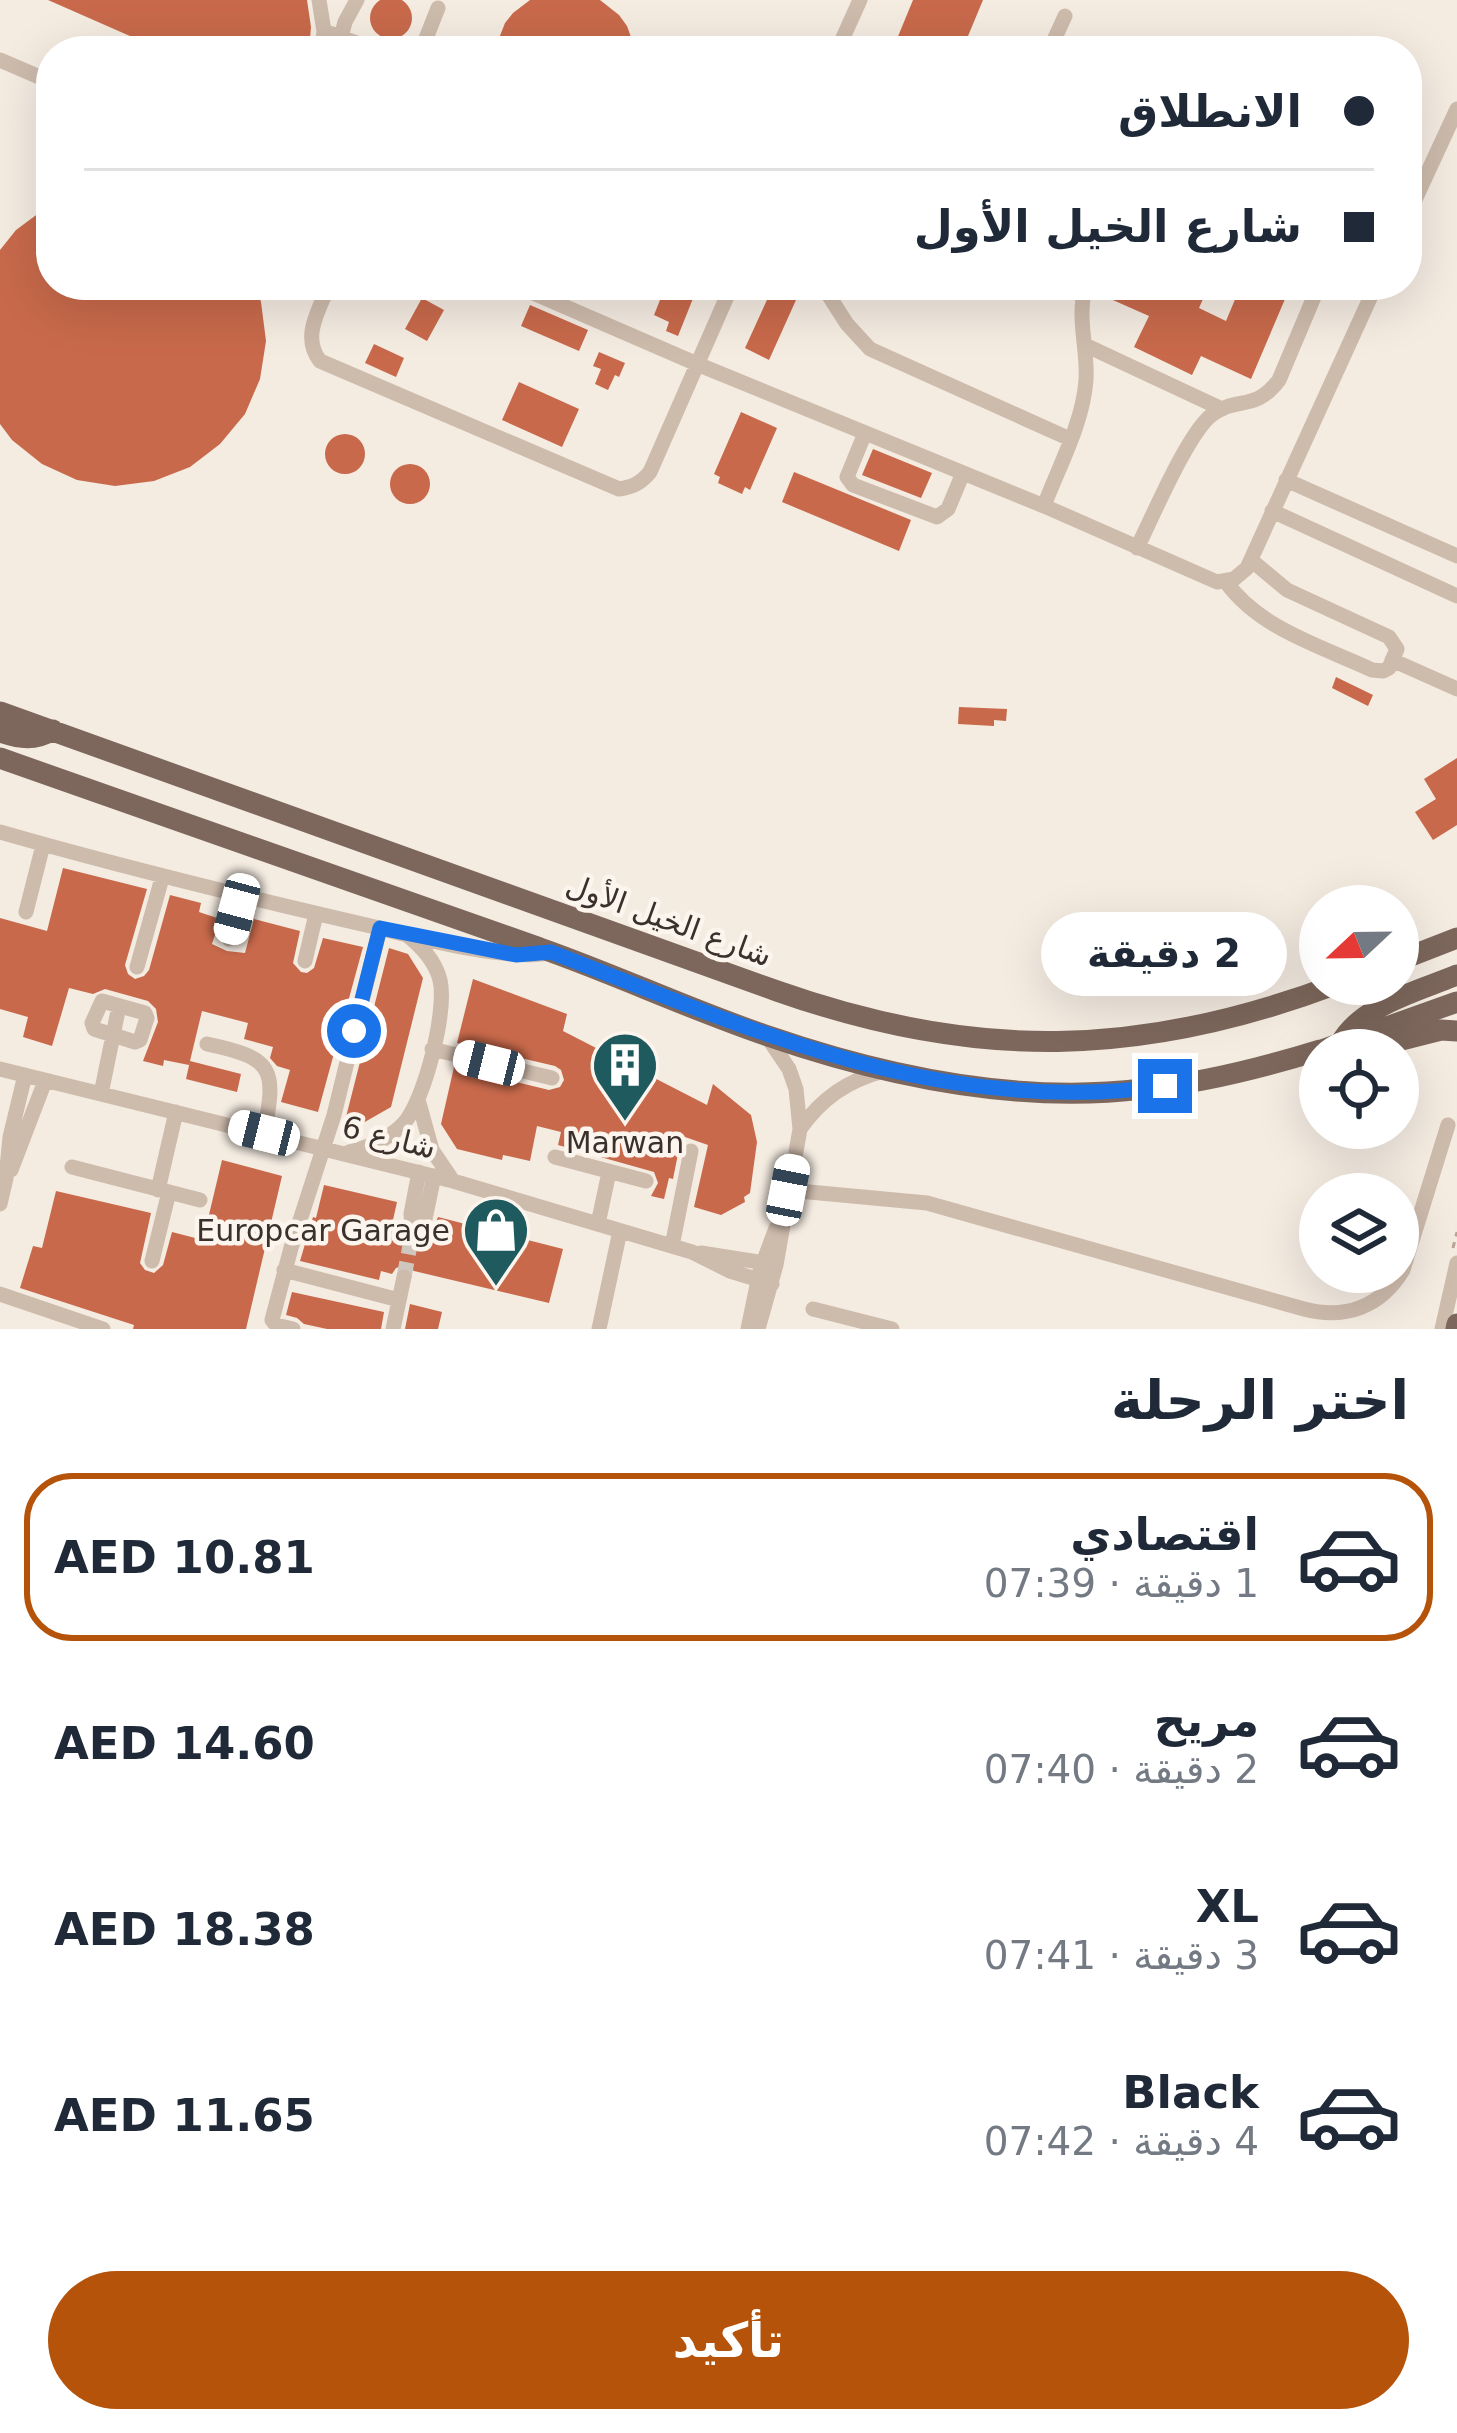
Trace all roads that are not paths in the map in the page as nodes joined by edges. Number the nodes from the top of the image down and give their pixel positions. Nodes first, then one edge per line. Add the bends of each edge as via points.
1 (357, 0) edge
2 (860, 0) edge
3 (437, 8) dead end
4 (1065, 16) dead end
5 (341, 36) edge
6 (427, 36) edge
7 (844, 36) edge
8 (1056, 36) edge
9 (0, 60) edge
10 (36, 76) edge
11 (1457, 109) edge
12 (1422, 173) edge
13 (323, 300) edge
14 (550, 300) edge
15 (725, 300) edge
16 (832, 300) edge
17 (1083, 300) edge
18 (1313, 300) edge
19 (1369, 300) edge
20 (1085, 345) junction
21 (697, 364) junction
22 (1222, 409) junction
23 (865, 433) junction
24 (1070, 439) junction
25 (963, 473) junction
26 (1286, 480) junction
27 (1044, 506) junction
28 (1273, 511) junction
29 (1137, 548) junction
30 (1457, 556) edge
31 (1251, 560) junction
32 (1226, 581) junction
33 (1457, 596) edge
34 (1392, 660) junction
35 (1457, 689) edge
36 (0, 712) edge
37 (53, 730) junction
38 (0, 732) edge
39 (0, 758) edge
40 (0, 832) edge
41 (43, 845) junction
42 (162, 878) junction
43 (241, 896) junction
44 (26, 912) dead end
45 (316, 914) junction
46 (1457, 921) edge
47 (380, 928) junction
48 (405, 934) junction
49 (229, 940) dead end
50 (1448, 941) edge
51 (551, 952) junction
52 (1419, 953) edge
53 (305, 961) dead end
54 (137, 967) dead end
55 (1457, 975) edge
56 (1299, 996) edge
57 (1457, 1002) edge
58 (1352, 1029) edge
59 (1390, 1029) edge
60 (1457, 1030) edge
61 (1419, 1034) edge
62 (113, 1035) junction
63 (766, 1036) junction
64 (207, 1044) dead end
65 (432, 1048) junction
66 (1299, 1058) edge
67 (0, 1069) edge
68 (884, 1071) junction
69 (25, 1076) junction
70 (552, 1078) dead end
71 (45, 1081) junction
72 (101, 1094) junction
73 (419, 1103) junction
74 (176, 1112) junction
75 (1448, 1125) dead end
76 (800, 1129) junction
77 (264, 1133) junction
78 (324, 1148) junction
79 (692, 1151) dead end
80 (345, 1153) junction
81 (555, 1157) dead end
82 (72, 1167) dead end
83 (609, 1172) junction
84 (426, 1174) junction
85 (7, 1178) junction
86 (453, 1181) junction
87 (646, 1181) dead end
88 (788, 1190) junction
89 (163, 1191) junction
90 (200, 1200) dead end
91 (0, 1204) edge
92 (598, 1224) junction
93 (620, 1231) junction
94 (413, 1232) tunnel mouth
95 (672, 1246) junction
96 (692, 1252) junction
97 (152, 1261) dead end
98 (1457, 1263) edge
99 (770, 1264) junction
100 (284, 1270) junction
101 (404, 1277) tunnel mouth
102 (765, 1282) junction
103 (0, 1294) edge
104 (399, 1300) junction
105 (813, 1309) dead end
106 (104, 1329) edge
107 (293, 1329) edge
108 (393, 1329) edge
109 (599, 1329) edge
110 (748, 1329) edge
111 (758, 1329) edge
112 (892, 1329) edge
113 (1442, 1329) edge

1 - 5 street
2 - 7 street
3 - 6 street
4 - 8 street
9 - 10 street
11 - 12 street
13 - 21 street via 310,340 320,361 619,490 650,472
14 - 21 street
15 - 21 street
16 - 24 street via 870,349
17 - 20 street
18 - 22 street via 1270,391
19 - 26 street
20 - 22 street
20 - 24 street via 1084,395
21 - 23 street
22 - 29 street via 1195,434
23 - 25 street
23 - 25 street via 847,477 853,485 937,517
24 - 27 street
25 - 27 street
26 - 28 street
26 - 30 street
27 - 29 street
28 - 31 street
28 - 33 street
29 - 32 street
31 - 32 street
31 - 34 street via 1287,590 1389,637 1397,649
32 - 34 street via 1270,622 1372,670
34 - 35 street
36 - 37 main road, شارع الخيل الأول
37 - 38 main road via 25,739
37 - 56 main road, شارع الخيل الأول via 777,992 902,1028 994,1041 1106,1040 1236,1017
39 - 51 main road
40 - 41 street
41 - 42 street
41 - 44 street
42 - 43 street
42 - 54 street
43 - 45 street
43 - 49 street
45 - 47 street
45 - 53 street
46 - 50 main road
47 - 48 street
47 - 78 street
48 - 51 street via 516,955
48 - 65 street via 422,947 441,983
50 - 52 main road
51 - 63 main road
55 - 58 main road
57 - 59 main road
60 - 61 main road
62 - 62 street via 139,1042 145,1013 100,1001 94,1029
62 - 72 street
63 - 68 main road
63 - 76 street via 789,1069
64 - 77 street via 263,1066 272,1090
65 - 70 street
65 - 73 street
66 - 68 main road via 1191,1083 1082,1093
67 - 69 street, شارع 6
68 - 76 street via 827,1097
69 - 71 street, شارع 6
69 - 85 street
71 - 72 street, شارع 6
71 - 85 street
72 - 74 street, شارع 6
73 - 80 street via 384,1140
73 - 86 street via 432,1150
74 - 77 street, شارع 6
74 - 89 street
75 - 88 street via 1403,1270 1378,1299 1342,1313 1304,1310 927,1203
76 - 88 street
77 - 78 street, شارع 6
78 - 80 street, شارع 6
78 - 100 street
79 - 95 street
80 - 84 street, شارع 6
81 - 83 street
82 - 89 street
83 - 87 street
83 - 92 street
84 - 86 street, شارع 6
84 - 94 street via 425,1219
85 - 91 street
86 - 92 street, شارع 6
88 - 99 street
89 - 90 street
89 - 97 street
92 - 93 street, شارع 6
93 - 95 street, شارع 6
93 - 109 street
95 - 96 street, شارع 6
96 - 99 street, شارع 6
96 - 102 street, شارع 6
98 - 113 street
99 - 102 street
100 - 104 street
100 - 107 street via 273,1322
101 - 104 street
102 - 110 street
102 - 111 street
103 - 106 street
104 - 108 street
105 - 112 street

